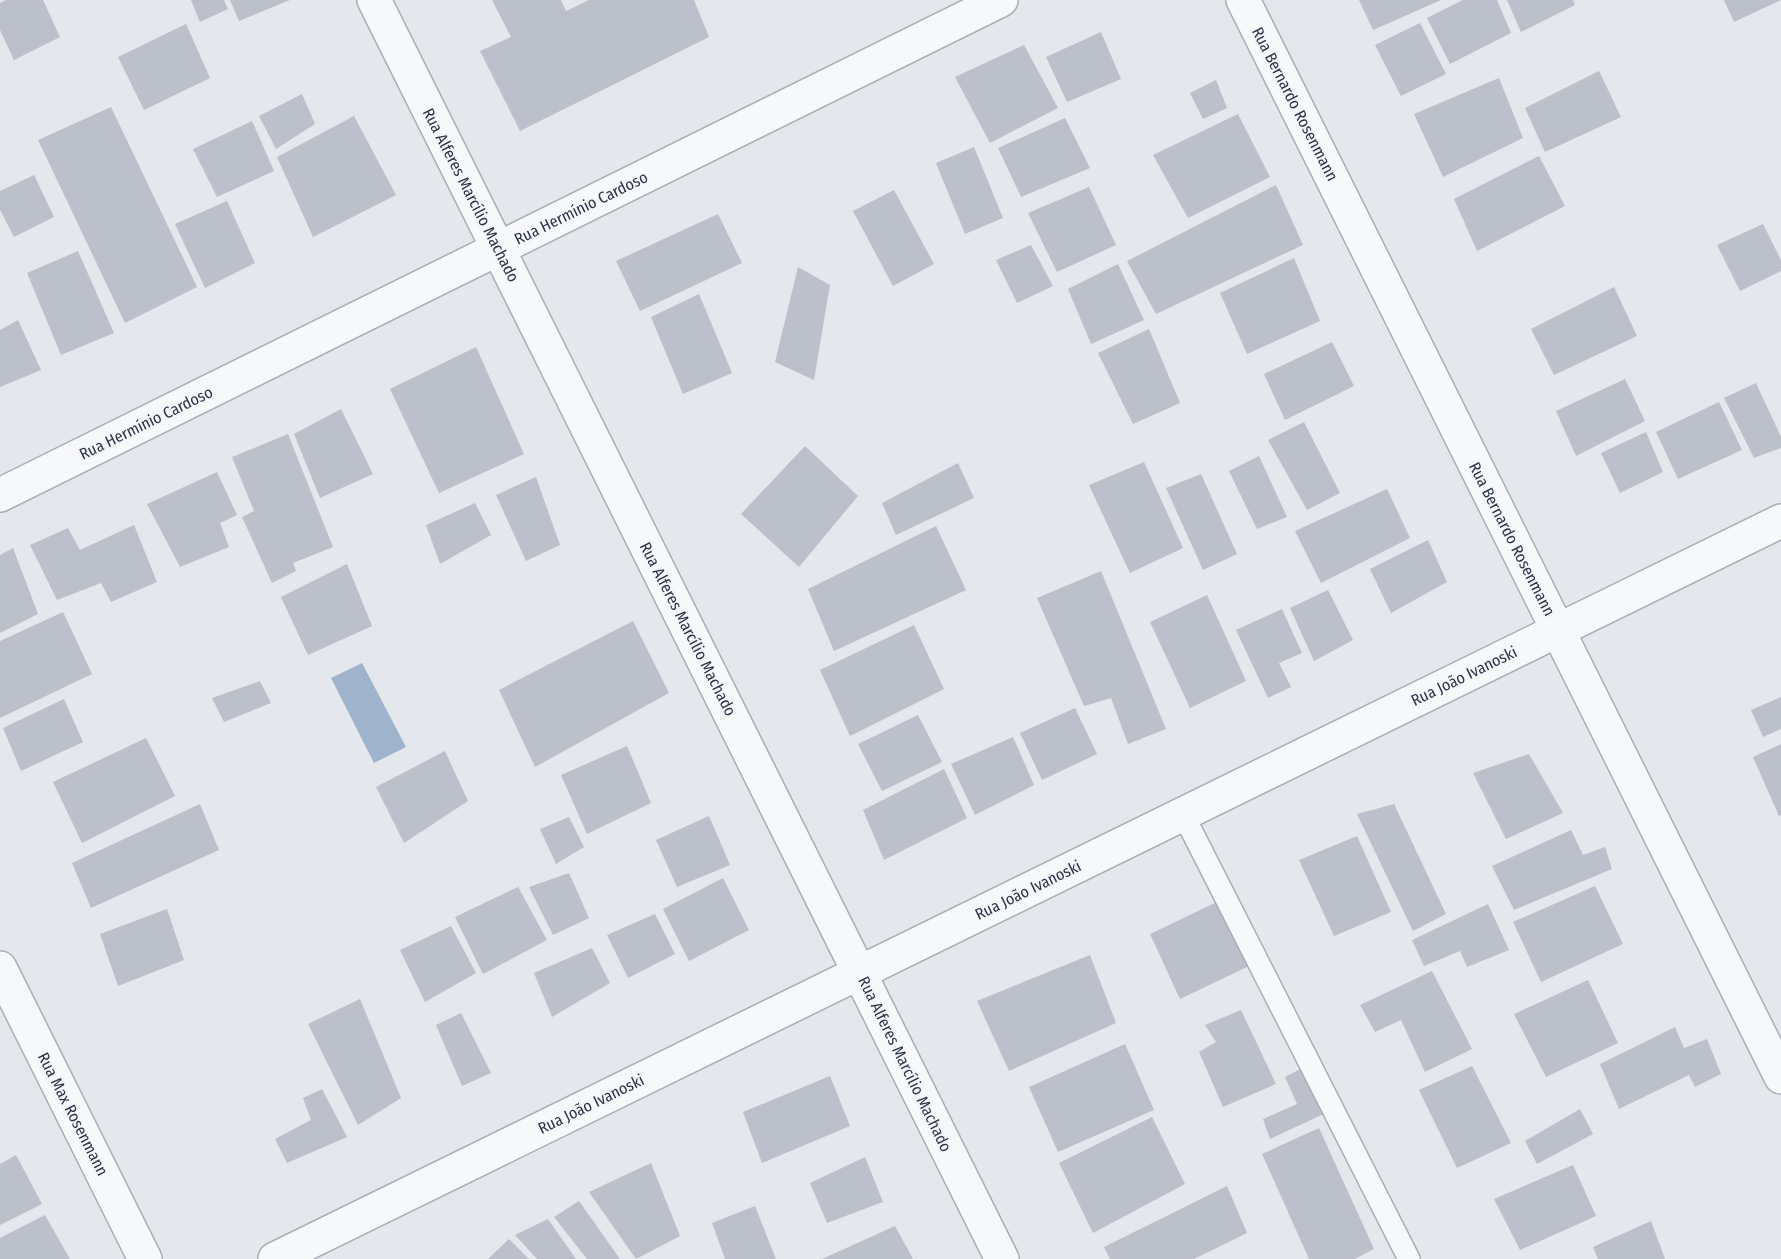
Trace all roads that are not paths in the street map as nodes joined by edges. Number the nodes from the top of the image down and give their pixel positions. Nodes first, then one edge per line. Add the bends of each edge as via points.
1 (374, 0) edge
2 (1002, 0) edge
3 (1243, 0) edge
4 (498, 249) junction
5 (0, 495) edge
6 (1781, 521) edge
7 (1558, 631) junction
8 (1183, 814) junction
9 (0, 968) edge
10 (859, 972) junction
11 (1781, 1077) edge
12 (145, 1259) edge
13 (275, 1259) edge
14 (1002, 1259) edge
15 (1409, 1259) edge

1 - 4 street, Rua Alferes Marcílio Machado
2 - 4 street, Rua Hermínio Cardoso
3 - 7 street, Rua Bernardo Rosenmann
4 - 5 street, Rua Hermínio Cardoso
4 - 10 street, Rua Alferes Marcílio Machado
6 - 7 street, Rua João Ivanoski
7 - 8 street, Rua João Ivanoski
7 - 11 street, Rua Bernardo Rosenmann
8 - 10 street, Rua João Ivanoski
8 - 15 lane
9 - 12 street, Rua Max Rosenmann
10 - 13 street, Rua João Ivanoski
10 - 14 street, Rua Alferes Marcílio Machado

